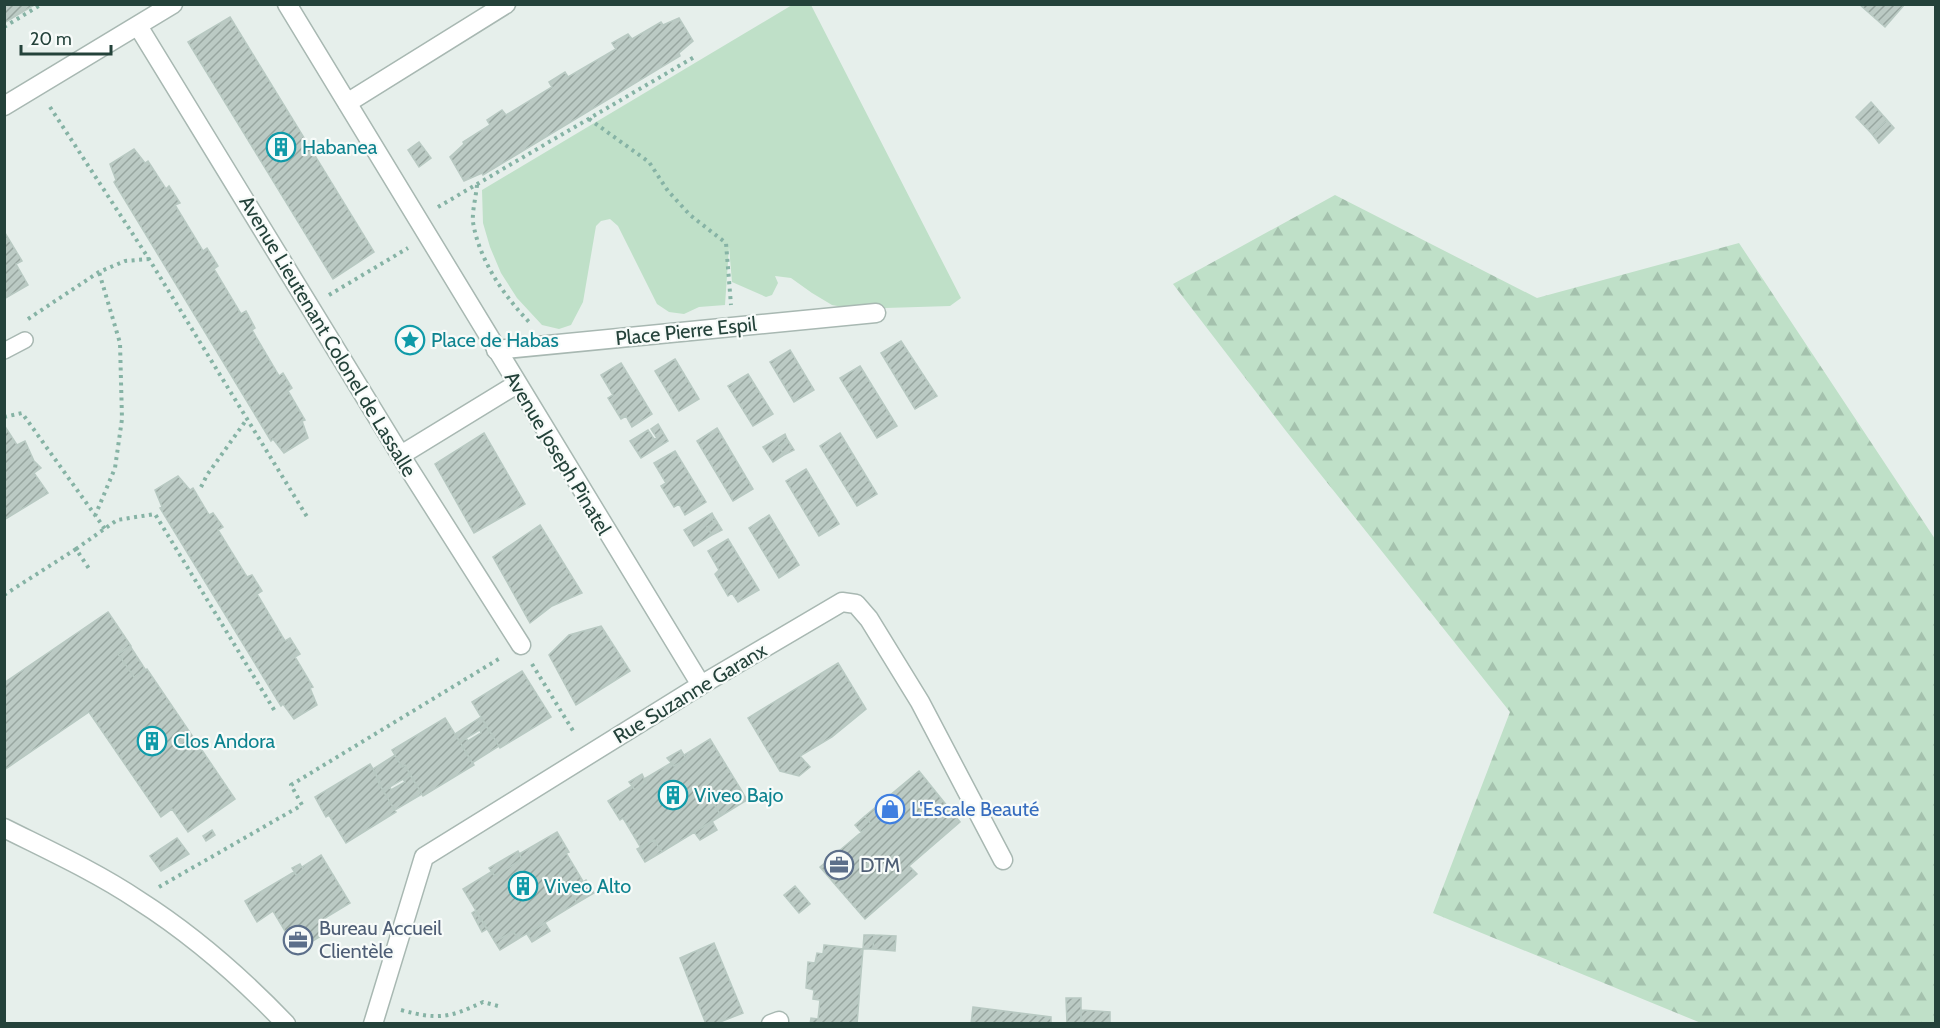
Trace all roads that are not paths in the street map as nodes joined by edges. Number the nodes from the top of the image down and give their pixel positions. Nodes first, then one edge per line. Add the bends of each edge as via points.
1 (172, 4) edge
2 (287, 4) edge
3 (506, 4) edge
4 (138, 26) junction
5 (347, 104) junction
6 (4, 106) edge
7 (876, 313) dead end
8 (25, 340) road end
9 (496, 350) junction
10 (4, 351) edge
11 (517, 384) junction
12 (400, 455) junction
13 (521, 645) road end
14 (701, 685) junction
15 (4, 828) edge
16 (1003, 860) dead end
17 (286, 1023) edge
18 (373, 1023) edge
19 (771, 1023) edge
20 (779, 1023) edge

1 - 4 street
2 - 5 street, Avenue Joseph Pinatel
3 - 5 street
4 - 6 street
4 - 12 street, Avenue Lieutenant Colonel de Lassalle
5 - 9 street, Avenue Joseph Pinatel
7 - 9 street, Place Pierre Espil
8 - 10 lane
9 - 11 street, Avenue Joseph Pinatel
11 - 12 street
11 - 14 street, Avenue Joseph Pinatel
12 - 13 street, Avenue Lieutenant Colonel de Lassalle
14 - 16 street, Rue Suzanne Garanx via 842,602 856,604 920,702
14 - 18 street, Rue Suzanne Garanx via 424,857
15 - 17 street via 138,900 228,966
19 - 20 street

